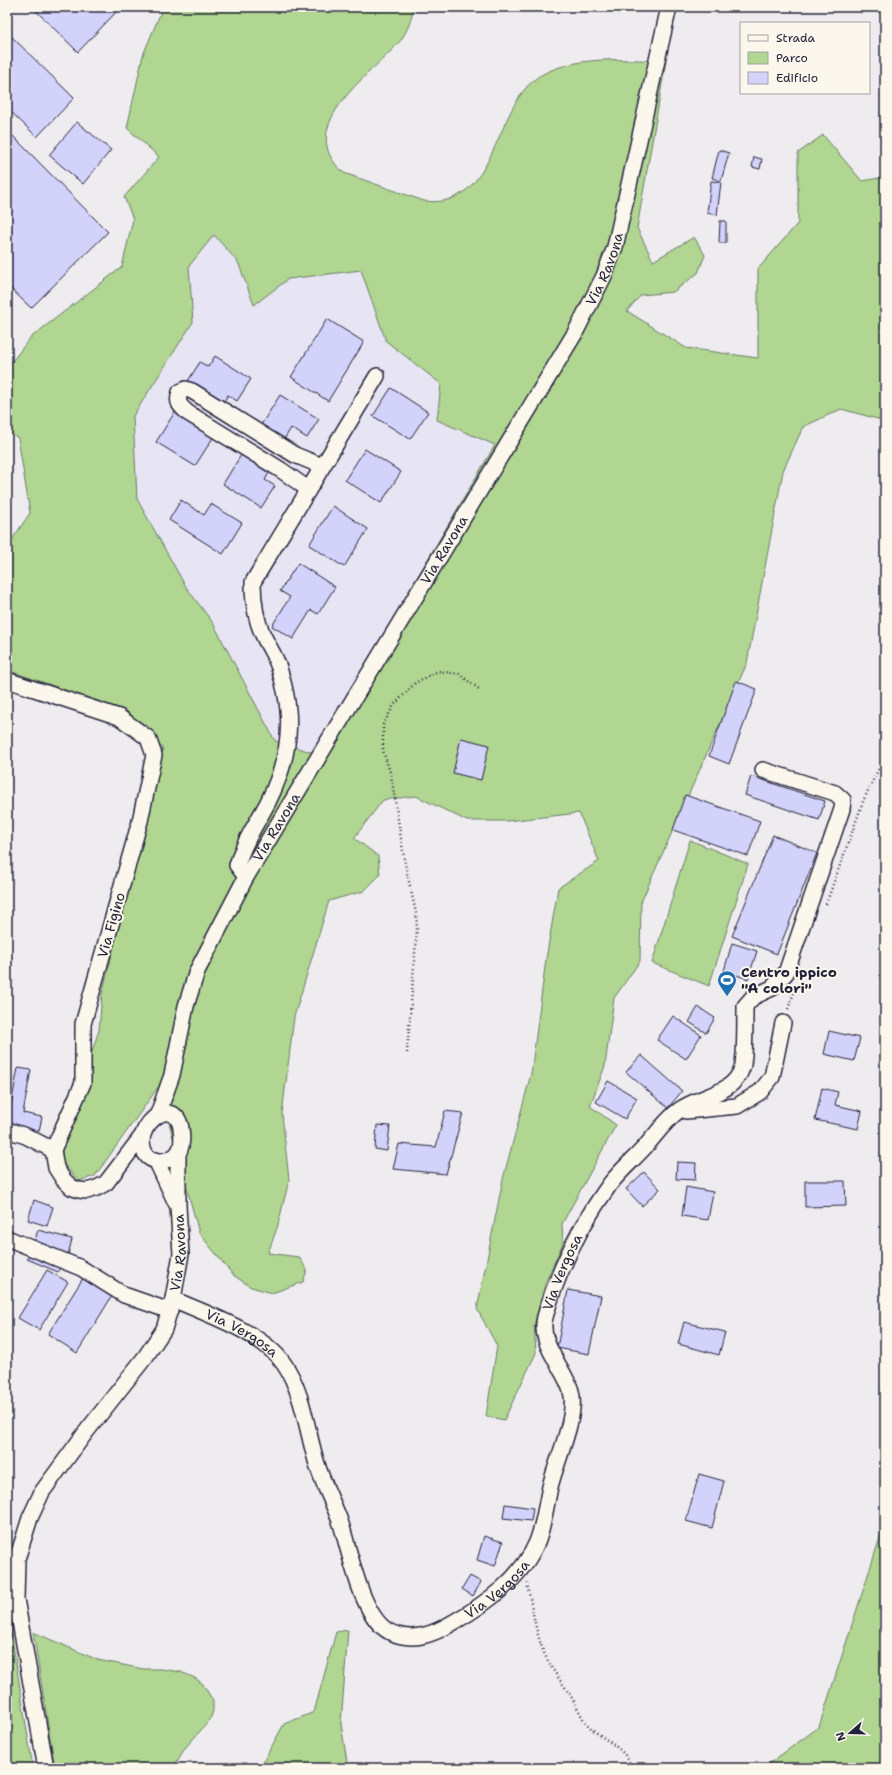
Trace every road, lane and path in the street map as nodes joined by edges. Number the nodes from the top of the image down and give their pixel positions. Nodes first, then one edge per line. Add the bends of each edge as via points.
1 (670, 7) edge
2 (377, 376) dead end
3 (236, 418) junction
4 (225, 436) junction
5 (322, 466) junction
6 (308, 490) junction
7 (7, 680) edge
8 (479, 688) dead end
9 (885, 756) edge
10 (763, 770) dead end
11 (246, 877) junction
12 (826, 905) dead end
13 (799, 978) dead end
14 (783, 1023) joint
15 (407, 1053) dead end
16 (172, 1075) junction
17 (675, 1113) junction
18 (158, 1114) junction
19 (175, 1115) junction
20 (7, 1130) edge
21 (142, 1136) junction
22 (52, 1150) junction
23 (178, 1153) junction
24 (126, 1159) junction
25 (152, 1159) junction
26 (178, 1206) junction
27 (7, 1238) edge
28 (171, 1305) junction
29 (523, 1565) junction
30 (46, 1768) edge
31 (631, 1768) edge

1 - 11 street, Via Ravona via 625,207 615,247 604,276 575,333
2 - 5 street
3 - 4 street
3 - 4 street via 192,391 180,392 179,405
3 - 5 street via 295,455
4 - 6 street via 281,470
5 - 6 street
6 - 11 street via 253,582 253,602 262,633 279,668 288,709 288,741 268,801 241,850 237,864
7 - 22 street, Via Figino via 119,717 148,738 154,755 140,821 83,1024 83,1083
8 - 15 path via 459,674 438,671 415,683 394,705 383,725 383,751 391,775 405,864 416,913
9 - 12 path via 864,799
10 - 17 street, Via Vergosa via 835,793 843,800 842,809 786,973 772,988 753,997 745,1006 746,1033 742,1068 730,1086 690,1103
11 - 16 street, Via Ravona via 197,971 186,1006
13 - 14 path
14 - 17 street via 772,1077 760,1092 737,1106
16 - 18 street, Via Ravona
16 - 19 street, Via Ravona
17 - 29 street, Via Vergosa via 612,1182 578,1233 549,1304 544,1323 544,1337 572,1392 572,1415 537,1543
18 - 19 street via 166,1112
18 - 21 street via 148,1123
19 - 23 street via 182,1131
20 - 22 street via 26,1136
21 - 24 street
21 - 25 street via 145,1153
22 - 24 street via 56,1168 63,1180 71,1187 87,1191 106,1183
23 - 25 street via 161,1162
23 - 26 street, Via Ravona
24 - 25 street
25 - 26 street, Via Ravona
26 - 28 street, Via Ravona via 181,1254
27 - 28 street, Via Vergosa via 81,1268 124,1295
28 - 29 street, Via Vergosa via 257,1337 285,1364 295,1384 317,1463 339,1519 358,1583 370,1612 388,1631 404,1637 425,1636 450,1625 505,1587
28 - 30 street, Via Ravona via 164,1329 146,1356 42,1492 30,1518 17,1559 16,1599
29 - 31 path via 541,1644 547,1659 586,1723 596,1734 623,1752 630,1761

